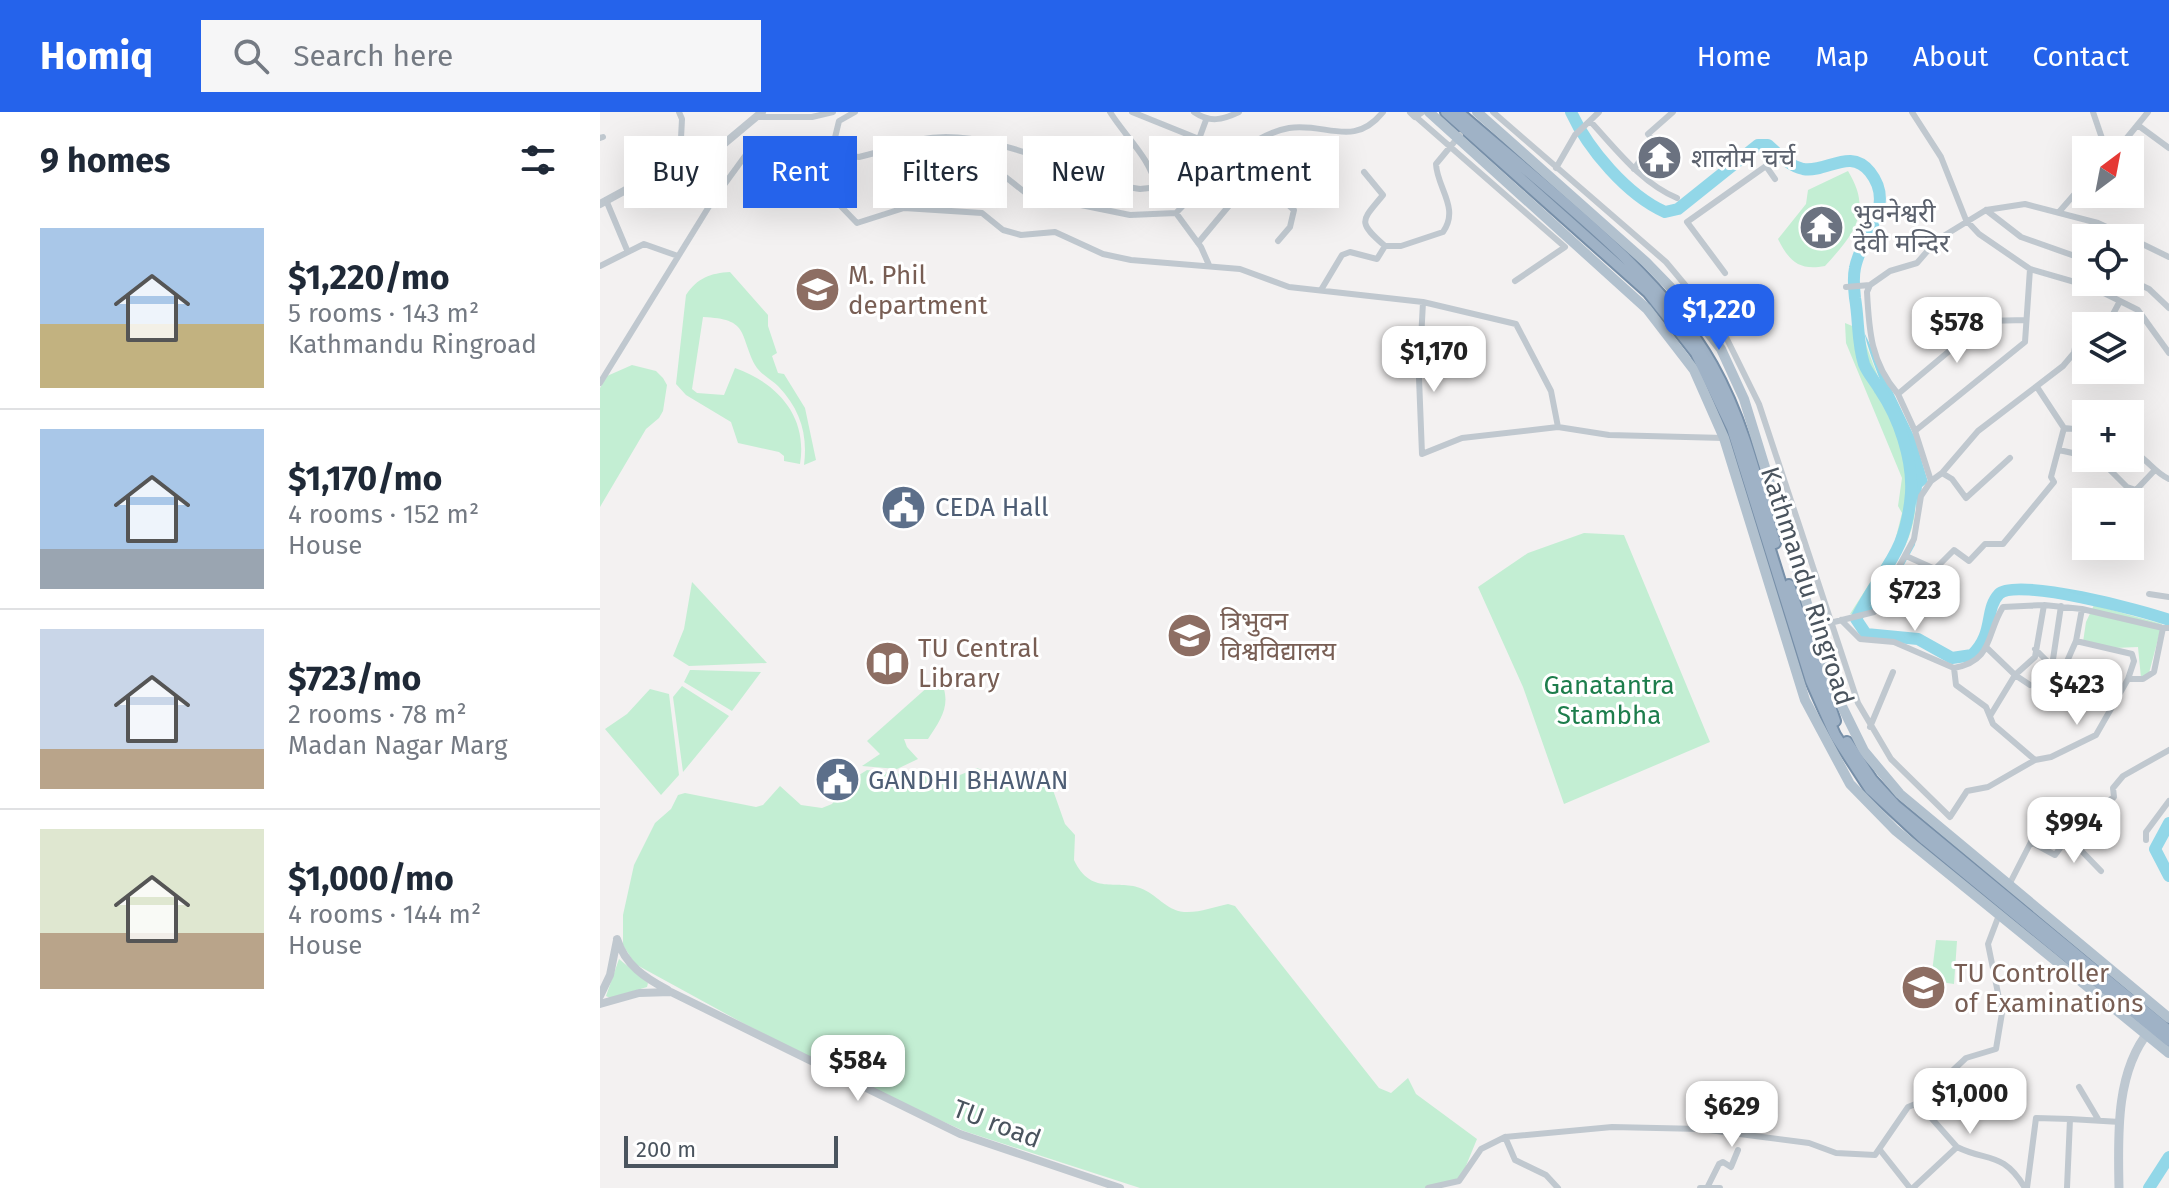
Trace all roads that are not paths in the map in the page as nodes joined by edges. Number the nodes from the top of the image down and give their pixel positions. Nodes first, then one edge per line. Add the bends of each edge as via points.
1 (679, 112) edge
2 (833, 112) edge
3 (855, 112) edge
4 (1110, 112) edge
5 (1132, 112) edge
6 (1194, 112) edge
7 (1239, 112) edge
8 (1383, 112) edge
9 (1429, 112) edge
10 (1446, 112) edge
11 (1458, 112) edge
12 (1477, 112) edge
13 (1493, 112) edge
14 (1599, 112) edge
15 (1673, 112) edge
16 (1912, 112) edge
17 (2093, 112) edge
18 (2141, 112) edge
19 (2148, 112) edge
20 (1416, 113) edge
21 (759, 114) edge
22 (1206, 120) junction
23 (1589, 123) junction
24 (2139, 126) junction
25 (681, 136) edge
26 (835, 136) edge
27 (1192, 136) edge
28 (1200, 136) edge
29 (1273, 136) edge
30 (2101, 136) edge
31 (2130, 136) edge
32 (1457, 137) junction
33 (727, 141) edge
34 (1007, 148) edge
35 (2169, 148) edge
36 (743, 158) edge
37 (1149, 164) edge
38 (1556, 168) junction
39 (1634, 169) junction
40 (1364, 172) dead end
41 (1007, 178) edge
42 (1775, 179) dead end
43 (1149, 187) edge
44 (624, 191) edge
45 (2072, 197) edge
46 (1677, 198) dead end
47 (603, 202) edge
48 (841, 208) edge
49 (904, 208) joint
50 (1181, 208) edge
51 (1986, 210) junction
52 (2059, 212) junction
53 (1176, 213) junction
54 (1966, 220) junction
55 (2100, 224) edge
56 (1278, 241) dead end
57 (1198, 243) junction
58 (1645, 244) junction
59 (2144, 245) edge
60 (1385, 246) junction
61 (627, 250) junction
62 (1638, 254) junction
63 (2072, 255) edge
64 (678, 256) junction
65 (2169, 257) edge
66 (1209, 265) junction
67 (600, 266) edge
68 (2030, 269) junction
69 (1725, 273) dead end
70 (1515, 281) dead end
71 (1870, 285) junction
72 (1846, 287) dead end
73 (2144, 287) edge
74 (1321, 290) junction
75 (2120, 301) junction
76 (1423, 302) junction
77 (2169, 308) edge
78 (2114, 312) edge
79 (2026, 320) junction
80 (2169, 353) edge
81 (2072, 355) edge
82 (600, 383) edge
83 (2037, 387) junction
84 (1898, 394) junction
85 (1558, 427) junction
86 (2064, 428) junction
87 (2072, 429) edge
88 (1915, 431) junction
89 (1724, 438) junction
90 (2059, 450) junction
91 (2072, 453) edge
92 (2010, 458) dead end
93 (2144, 459) edge
94 (2112, 472) edge
95 (2153, 472) junction
96 (1942, 473) junction
97 (2169, 479) edge
98 (1931, 481) junction
99 (1908, 557) junction
100 (2149, 594) dead end
101 (2169, 597) edge
102 (2044, 605) junction
103 (2061, 606) junction
104 (2082, 609) junction
105 (1843, 619) junction
106 (1830, 623) junction
107 (2166, 628) edge
108 (2076, 641) junction
109 (1987, 648) junction
110 (2035, 649) junction
111 (2052, 666) junction
112 (1954, 668) junction
113 (1893, 672) dead end
114 (2015, 675) junction
115 (2128, 679) junction
116 (2030, 685) dead end
117 (1990, 716) junction
118 (1870, 727) junction
119 (2169, 750) edge
120 (2035, 760) junction
121 (2169, 801) edge
122 (2061, 818) dead end
123 (1937, 823) junction
124 (1927, 836) junction
125 (2069, 838) junction
126 (2146, 840) dead end
127 (2031, 842) junction
128 (2101, 871) dead end
129 (2010, 883) junction
130 (1999, 915) junction
131 (671, 992) junction
132 (600, 996) edge
133 (600, 1004) edge
134 (2158, 1024) edge
135 (2169, 1031) edge
136 (2167, 1047) edge
137 (2079, 1087) dead end
138 (1918, 1103) junction
139 (2070, 1119) junction
140 (2098, 1119) junction
141 (2120, 1122) junction
142 (1505, 1137) junction
143 (1957, 1147) junction
144 (1738, 1150) dead end
145 (1880, 1150) junction
146 (1704, 1187) edge
147 (1120, 1188) edge
148 (1428, 1188) edge
149 (1558, 1188) edge
150 (1720, 1188) edge
151 (1912, 1188) edge
152 (2026, 1188) edge
153 (2067, 1188) edge
154 (2119, 1188) edge

1 - 25 street
2 - 21 street via 812,117
3 - 26 street via 839,121
4 - 37 street
5 - 27 street
6 - 22 street
7 - 22 street
8 - 29 street via 1372,124 1344,134 1289,128
9 - 32 main road
10 - 32 highway, Kathmandu Ringroad
11 - 124 highway, Kathmandu Ringroad via 1630,265 1701,345 1745,439 1833,716 1872,780
12 - 62 main road
13 - 38 street
14 - 23 street
15 - 39 street via 1648,134 1654,141
16 - 54 street via 1941,157
17 - 30 street
18 - 24 street
19 - 24 street
20 - 32 street
21 - 33 street
22 - 28 street
23 - 38 street via 1575,135
23 - 39 street
24 - 31 street
24 - 35 street
32 - 60 street via 1436,169 1449,199 1447,226 1431,237
32 - 70 street via 1565,247
32 - 89 main road via 1647,309 1694,370
32 - 124 highway, Kathmandu Ringroad via 1648,292 1696,353 1732,428 1822,709 1870,789
34 - 43 street via 1089,172 1096,182
36 - 64 street
38 - 58 street
39 - 46 street
40 - 60 street via 1383,195 1364,220
41 - 53 street via 1027,194 1055,195 1130,215
42 - 69 street via 1766,166 1687,222
44 - 47 street
45 - 52 street
47 - 61 street
48 - 49 street via 857,223
49 - 66 street via 982,213 1003,230 1021,235 1055,232 1103,254
50 - 53 street
51 - 52 street via 2025,204
51 - 54 street
51 - 63 street via 2021,237
52 - 55 street
53 - 57 street
54 - 68 street
54 - 71 street via 1937,240 1917,263 1890,271
56 - 57 street via 1290,227 1294,210 1259,182 1247,184
57 - 66 street
58 - 62 street
58 - 106 street via 1708,310 1749,377
59 - 65 street
60 - 74 street via 1377,259 1342,255
61 - 64 street via 644,244
61 - 67 street
62 - 123 main road via 1689,307 1732,370 1841,709 1888,782
64 - 82 street
66 - 74 street via 1240,269 1289,287
68 - 75 street
68 - 79 street
71 - 72 street
71 - 84 street via 1869,341
73 - 77 street
74 - 76 street
75 - 78 street
75 - 80 street via 2138,310
76 - 85 street via 1516,324 1551,391
76 - 85 street via 1422,454 1462,438
79 - 84 street via 1985,321
79 - 88 street via 2025,342
81 - 83 street
83 - 86 street
83 - 96 street via 1978,431
84 - 88 street
85 - 89 street via 1609,435
86 - 87 street
86 - 90 street
88 - 98 street
89 - 130 main road via 1805,700 1832,755 1872,809
90 - 91 street
90 - 99 street via 2054,482 2003,544 1985,544 1969,561 1954,550 1935,569
92 - 96 street via 1966,498
93 - 95 street
94 - 95 street via 2136,490
95 - 97 street
96 - 98 street
98 - 99 street via 1922,495
99 - 105 street via 1874,612
100 - 101 street
102 - 103 street
102 - 109 street via 2003,607
102 - 110 street
103 - 104 street
103 - 111 street
104 - 107 street
104 - 108 street
105 - 106 street
105 - 112 street via 1860,639 1894,642
106 - 118 street
107 - 115 street via 2154,672
108 - 111 street via 2061,675
108 - 115 street via 2132,654
109 - 112 street
109 - 114 street
110 - 111 street
110 - 114 street via 2035,657
112 - 117 street via 1956,685
113 - 118 street
114 - 116 street
114 - 117 street
115 - 120 street via 2096,735
117 - 120 street
118 - 120 street via 1907,779 1950,817 1962,795 1988,787
119 - 125 street via 2123,776 2113,788 2114,797 2077,825
121 - 126 street via 2146,832
122 - 127 street
123 - 124 highway
123 - 129 main road
124 - 134 highway, Kathmandu Ringroad
125 - 127 street via 2055,855
125 - 128 street
127 - 129 street
129 - 134 main road
130 - 134 main road
130 - 138 street via 1988,944 2002,1013 1996,1049 1966,1058
131 - 132 street, TU road via 634,968 617,939
131 - 133 street via 639,993
131 - 147 street, TU road via 960,1134
134 - 135 highway, Kathmandu Ringroad
134 - 136 highway, Kathmandu Ringroad
134 - 141 main road via 2132,1057
137 - 140 street
138 - 143 street
138 - 145 street via 1908,1107
139 - 140 street
139 - 152 street via 2036,1118
139 - 153 street
140 - 141 street
141 - 154 main road
142 - 145 street via 1612,1127 1701,1129 1809,1143 1855,1155
142 - 148 street via 1481,1149 1459,1181
142 - 149 street via 1515,1160 1546,1175
143 - 151 street
143 - 152 street via 2003,1162
144 - 146 street via 1731,1167 1719,1164
145 - 151 street
146 - 150 street

